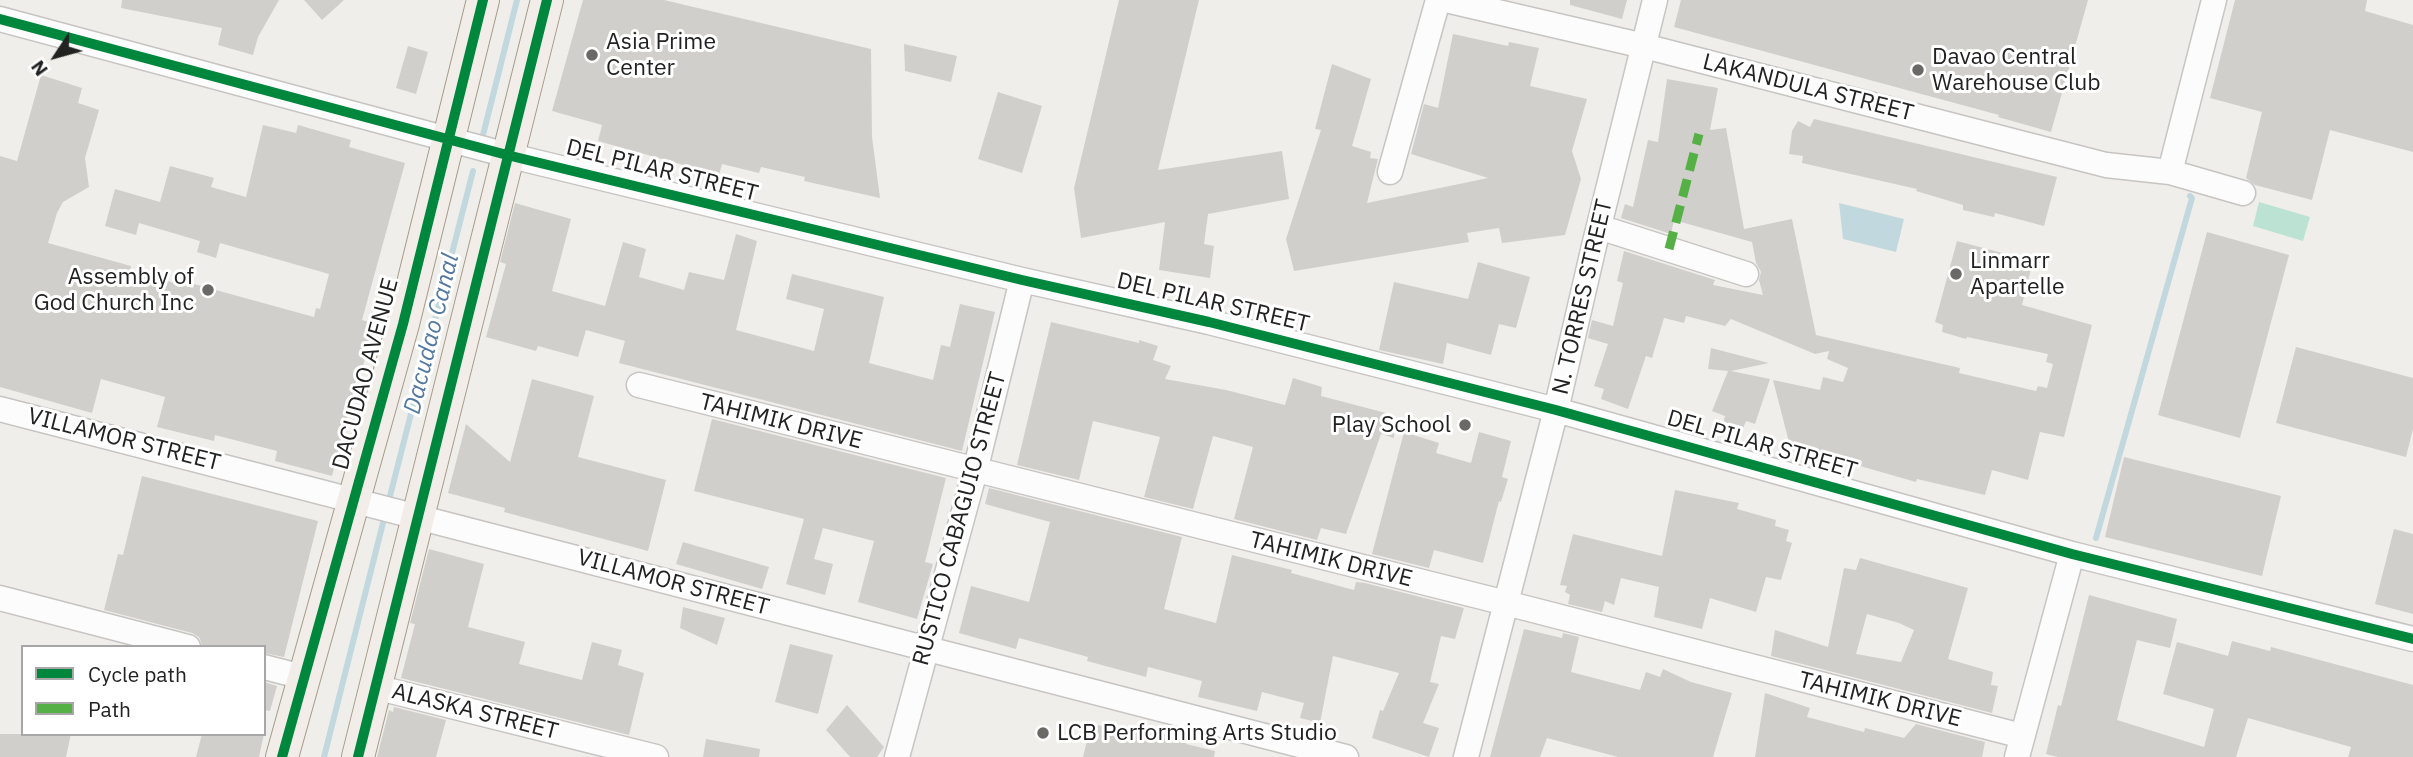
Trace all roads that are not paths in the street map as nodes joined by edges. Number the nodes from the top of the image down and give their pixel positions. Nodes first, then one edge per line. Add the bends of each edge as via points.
1 (484, 0) edge
2 (547, 0) edge
3 (1438, 0) edge
4 (1446, 0) edge
5 (1655, 0) edge
6 (2214, 0) edge
7 (0, 19) edge
8 (1644, 46) junction
9 (447, 139) junction
10 (507, 155) junction
11 (1390, 172) dead end
12 (2170, 172) junction
13 (2243, 193) dead end
14 (1599, 227) junction
15 (1746, 274) dead end
16 (1022, 280) junction
17 (639, 385) dead end
18 (0, 409) edge
19 (1556, 410) junction
20 (975, 471) junction
21 (353, 499) junction
22 (417, 516) junction
23 (2072, 554) junction
24 (0, 598) edge
25 (1506, 603) junction
26 (2413, 639) edge
27 (180, 645) edge
28 (926, 649) junction
29 (266, 668) edge
30 (303, 677) junction
31 (375, 687) junction
32 (2019, 747) edge
33 (282, 757) edge
34 (358, 757) edge
35 (656, 757) edge
36 (897, 757) edge
37 (1346, 757) edge
38 (1466, 757) edge

1 - 9 main road, DACUDAO AVENUE
2 - 10 main road
3 - 11 street
4 - 8 street, LAKANDULA STREET
5 - 8 street, N. TORRES STREET
6 - 12 street
7 - 9 street, DEL PILAR STREET
8 - 12 street, LAKANDULA STREET via 2106,165
8 - 14 street, N. TORRES STREET
9 - 10 street, DEL PILAR STREET
9 - 21 main road, DACUDAO AVENUE
10 - 16 street, DEL PILAR STREET
10 - 22 main road
12 - 13 street, LAKANDULA STREET
14 - 15 street
14 - 19 street, N. TORRES STREET
16 - 19 street, DEL PILAR STREET via 1209,321
16 - 20 street, RUSTICO CABAGUIO STREET
17 - 20 street, TAHIMIK DRIVE
18 - 21 street, VILLAMOR STREET
19 - 23 street, DEL PILAR STREET
19 - 25 street, N. TORRES STREET
20 - 25 street, TAHIMIK DRIVE
20 - 28 street, RUSTICO CABAGUIO STREET
21 - 22 street, VILLAMOR STREET
21 - 30 main road, DACUDAO AVENUE
22 - 28 street, VILLAMOR STREET
22 - 31 main road
23 - 26 street, DEL PILAR STREET
23 - 32 street
24 - 27 street
25 - 32 street, TAHIMIK DRIVE
25 - 38 street, N. TORRES STREET
28 - 36 street, RUSTICO CABAGUIO STREET
28 - 37 street, VILLAMOR STREET
29 - 30 street
30 - 33 main road, DACUDAO AVENUE
31 - 34 main road
31 - 35 street, ALASKA STREET

